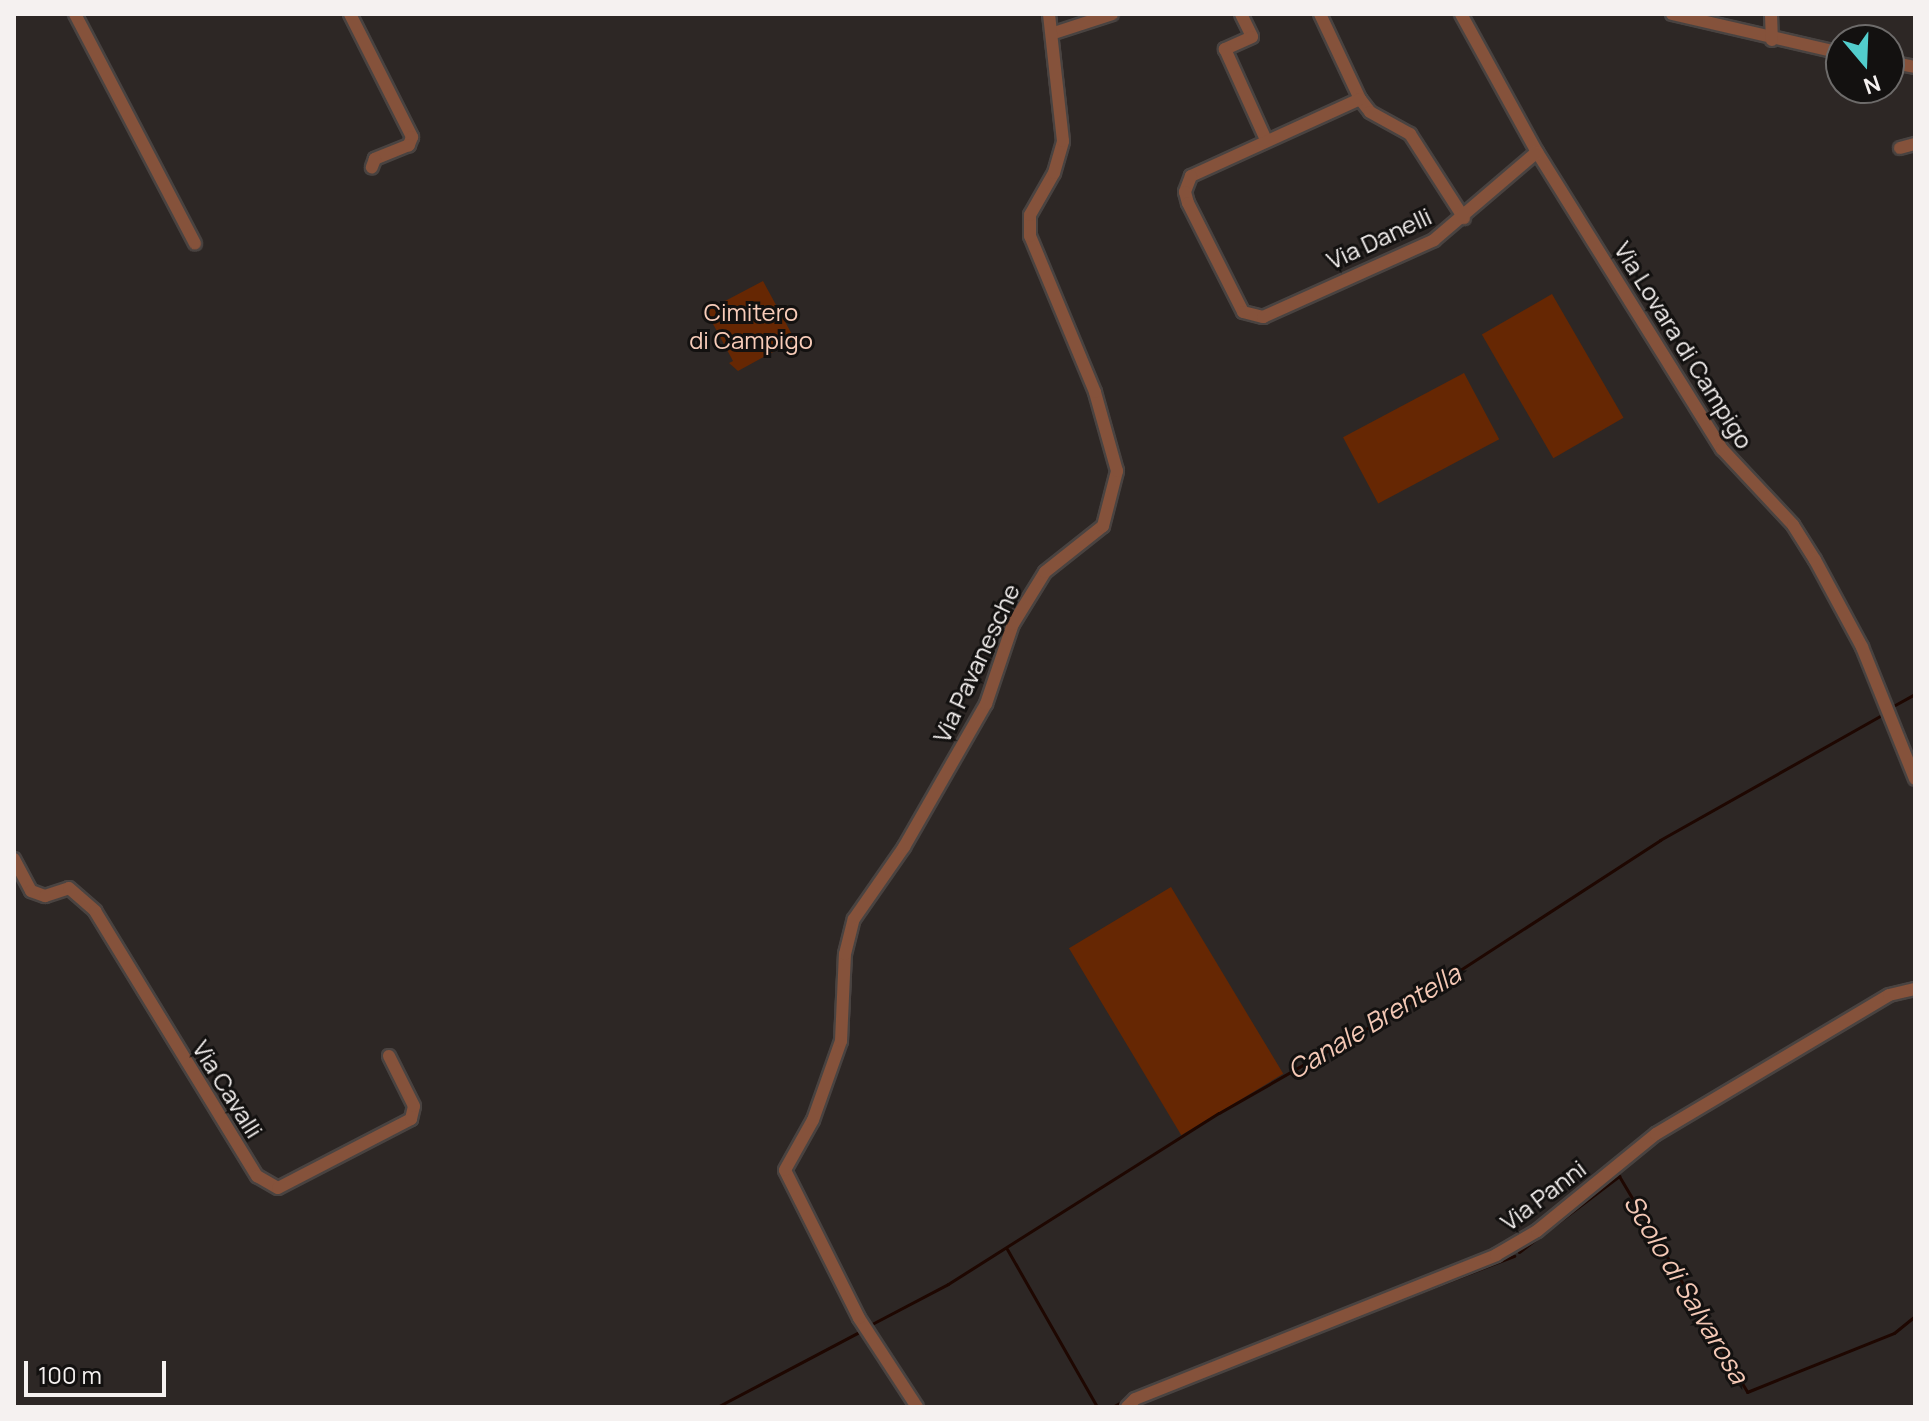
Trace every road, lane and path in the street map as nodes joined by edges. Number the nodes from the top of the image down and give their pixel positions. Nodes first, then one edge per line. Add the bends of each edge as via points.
1 (75, 14) edge
2 (350, 14) edge
3 (1049, 14) edge
4 (1112, 14) edge
5 (1241, 14) edge
6 (1320, 14) edge
7 (1461, 14) edge
8 (1672, 14) edge
9 (1729, 14) edge
10 (1771, 14) edge
11 (1726, 29) junction
12 (1054, 33) junction
13 (1772, 40) junction
14 (1825, 50) edge
15 (1360, 99) junction
16 (1266, 140) junction
17 (1915, 144) edge
18 (1900, 148) dead end
19 (1537, 152) junction
20 (372, 167) dead end
21 (1464, 218) junction
22 (195, 244) dead end
23 (1915, 779) edge
24 (14, 859) edge
25 (1915, 989) edge
26 (389, 1056) dead end
27 (917, 1407) edge
28 (1127, 1407) edge

1 - 22 street
2 - 20 street via 412,137 409,145 375,159
3 - 12 street, Via Pavanesche
4 - 12 street
5 - 16 street via 1252,37 1225,49
6 - 15 street
7 - 19 street, Via Lovara di Campigo
8 - 11 street
9 - 11 street
10 - 13 street
11 - 13 street
12 - 27 street, Via Pavanesche via 1063,141 1054,173 1030,215 1030,236 1095,392 1117,471 1103,526 1045,572 1013,624 986,704 904,847 854,919 845,954 841,1041 813,1120 785,1170 859,1318
13 - 14 street
15 - 16 street
15 - 21 street via 1370,112 1410,134
16 - 21 street, Via Danelli via 1198,169 1185,192 1236,305 1248,315 1263,317 1434,240
17 - 18 street
19 - 21 street, Via Danelli via 1517,164
19 - 23 street, Via Lovara di Campigo via 1722,449 1805,544 1862,647
24 - 26 street, Via Cavalli via 31,891 45,896 69,888 95,911 257,1176 278,1188 411,1119 414,1106
25 - 28 street, Via Panni via 1889,995 1656,1134 1537,1231 1496,1255 1135,1399

